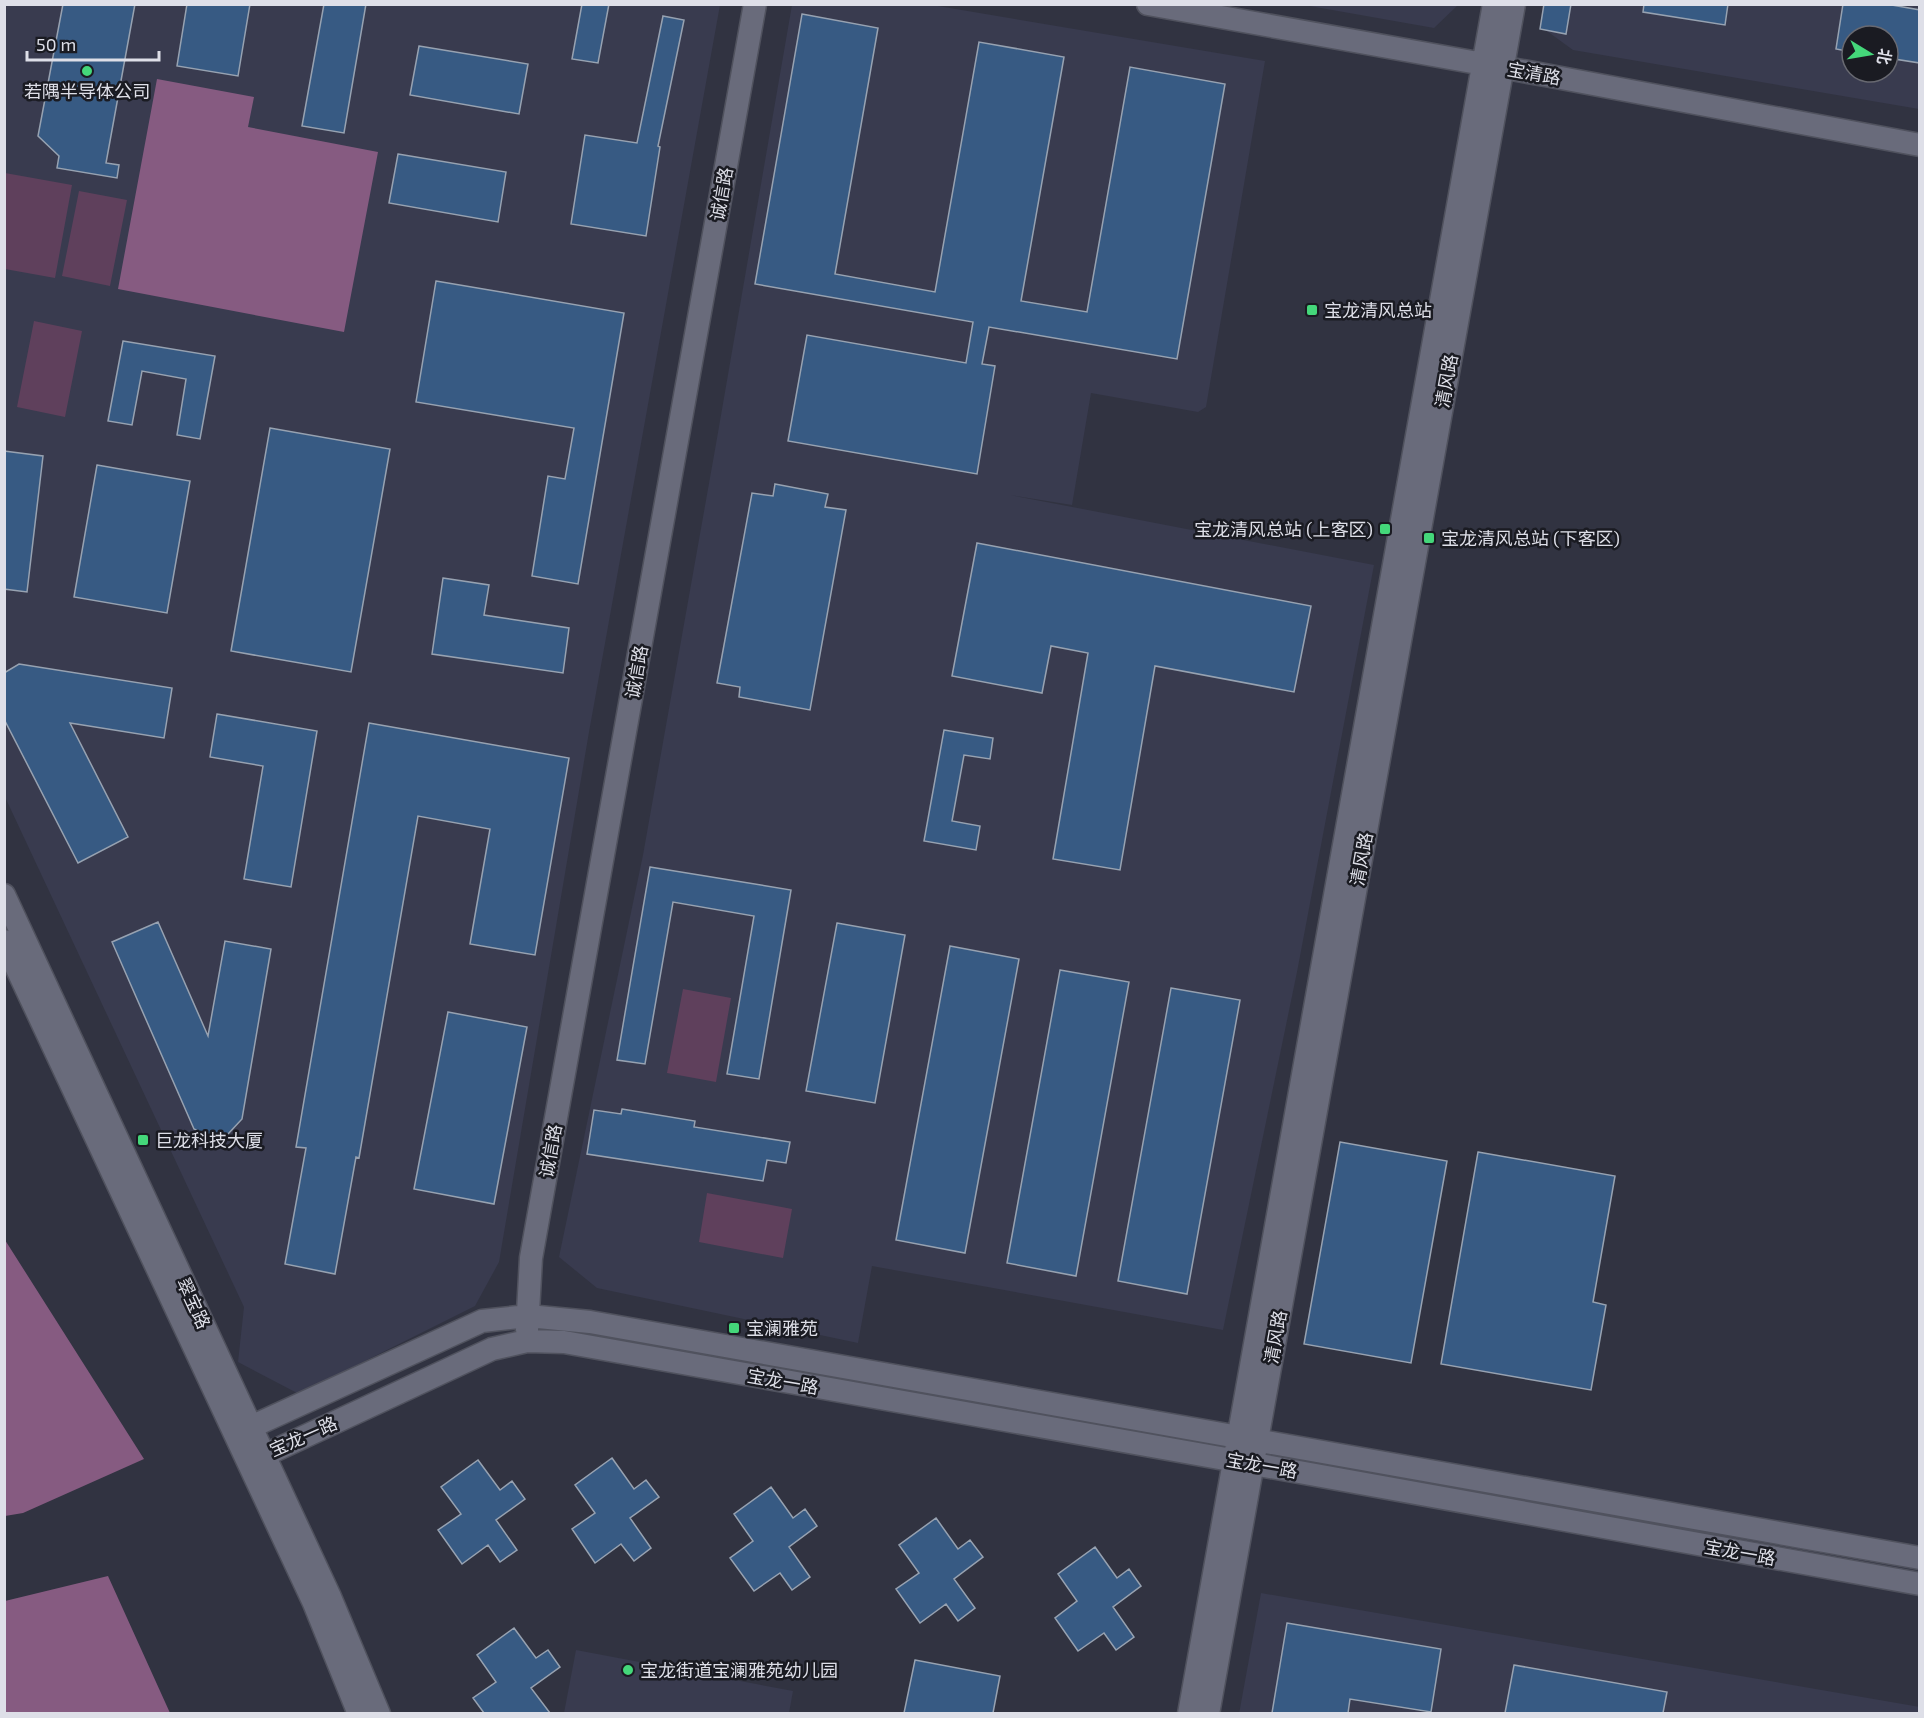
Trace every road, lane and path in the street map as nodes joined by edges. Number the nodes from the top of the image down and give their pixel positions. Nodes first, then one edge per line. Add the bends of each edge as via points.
1 (755, 4) edge
2 (1148, 4) edge
3 (1494, 4) edge
4 (1514, 4) edge
5 (1493, 66) junction
6 (1920, 145) edge
7 (4, 895) edge
8 (4, 941) edge
9 (528, 1316) junction
10 (527, 1341) junction
11 (252, 1427) junction
12 (242, 1449) junction
13 (1245, 1451) junction
14 (265, 1455) junction
15 (1920, 1558) edge
16 (1920, 1584) edge
17 (359, 1713) edge
18 (379, 1713) edge
19 (1189, 1713) edge
20 (1208, 1713) edge

1 - 9 street, 诚信路 via 531,1258
2 - 5 street, 宝清路
3 - 5 street, 清风路
4 - 5 street, 清风路
5 - 6 street, 宝清路
5 - 13 street, 清风路
7 - 11 street, 翠宝路
8 - 12 street, 翠宝路
9 - 10 street, 诚信路
9 - 11 street, 宝龙一路 via 482,1321
9 - 13 street, 宝龙一路 via 590,1322
10 - 13 street, 宝龙一路 via 564,1342
10 - 14 street, 宝龙一路 via 492,1349
11 - 12 street, 宝龙一路
11 - 14 street, 翠宝路
12 - 14 street, 宝龙一路
12 - 17 street, 翠宝路 via 314,1603
13 - 15 street, 宝龙一路
13 - 16 street, 宝龙一路
13 - 19 street, 清风路
13 - 20 street, 清风路
14 - 18 street, 翠宝路

